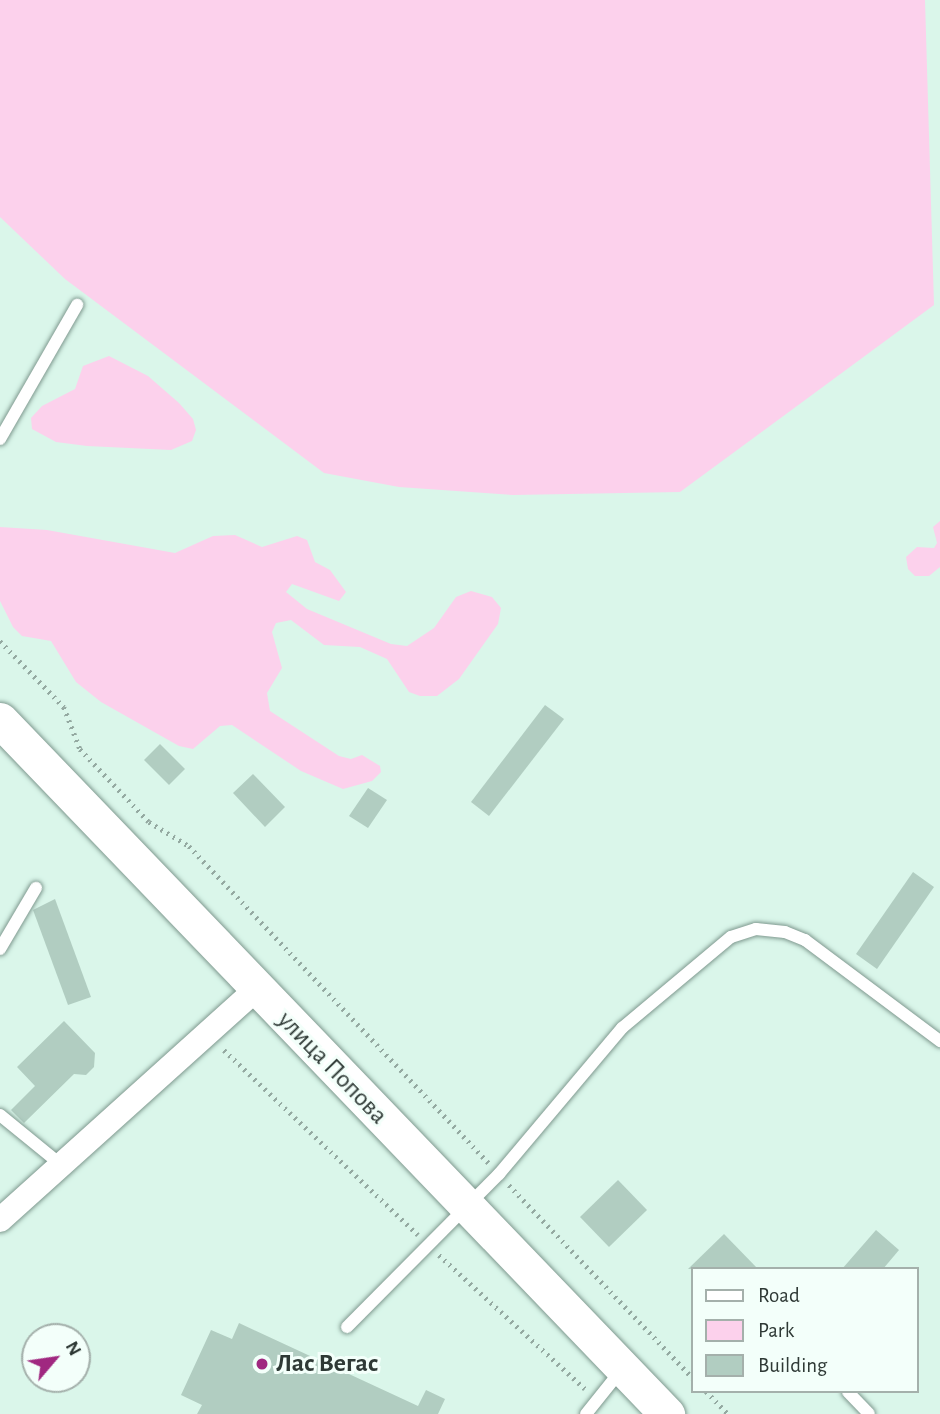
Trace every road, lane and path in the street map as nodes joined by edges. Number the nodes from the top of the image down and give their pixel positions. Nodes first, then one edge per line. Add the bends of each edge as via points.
1 (77, 305) dead end
2 (0, 439) edge
3 (0, 641) edge
4 (0, 720) edge
5 (36, 888) dead end
6 (0, 949) edge
7 (257, 989) junction
8 (940, 1041) edge
9 (224, 1049) dead end
10 (0, 1115) edge
11 (60, 1164) junction
12 (499, 1174) junction
13 (467, 1209) junction
14 (0, 1220) edge
15 (429, 1246) junction
16 (347, 1327) dead end
17 (623, 1369) junction
18 (692, 1377) edge
19 (708, 1393) edge
20 (849, 1393) edge
21 (595, 1399) junction
22 (586, 1414) edge
23 (667, 1414) edge
24 (728, 1414) edge
25 (869, 1414) edge

1 - 2 lane
3 - 12 path via 64,707 80,749 149,821 189,846
4 - 7 main road, улица Попова
5 - 6 lane
7 - 11 street
7 - 13 main road, улица Попова
8 - 12 lane via 805,940 785,932 755,929 709,951 622,1028
9 - 15 path
10 - 11 lane
11 - 14 street
12 - 13 lane
12 - 18 path
13 - 15 lane
13 - 17 main road, улица Попова
15 - 16 lane
15 - 21 path
17 - 21 lane
17 - 23 main road, улица Попова
19 - 24 path
20 - 25 lane
21 - 22 lane

